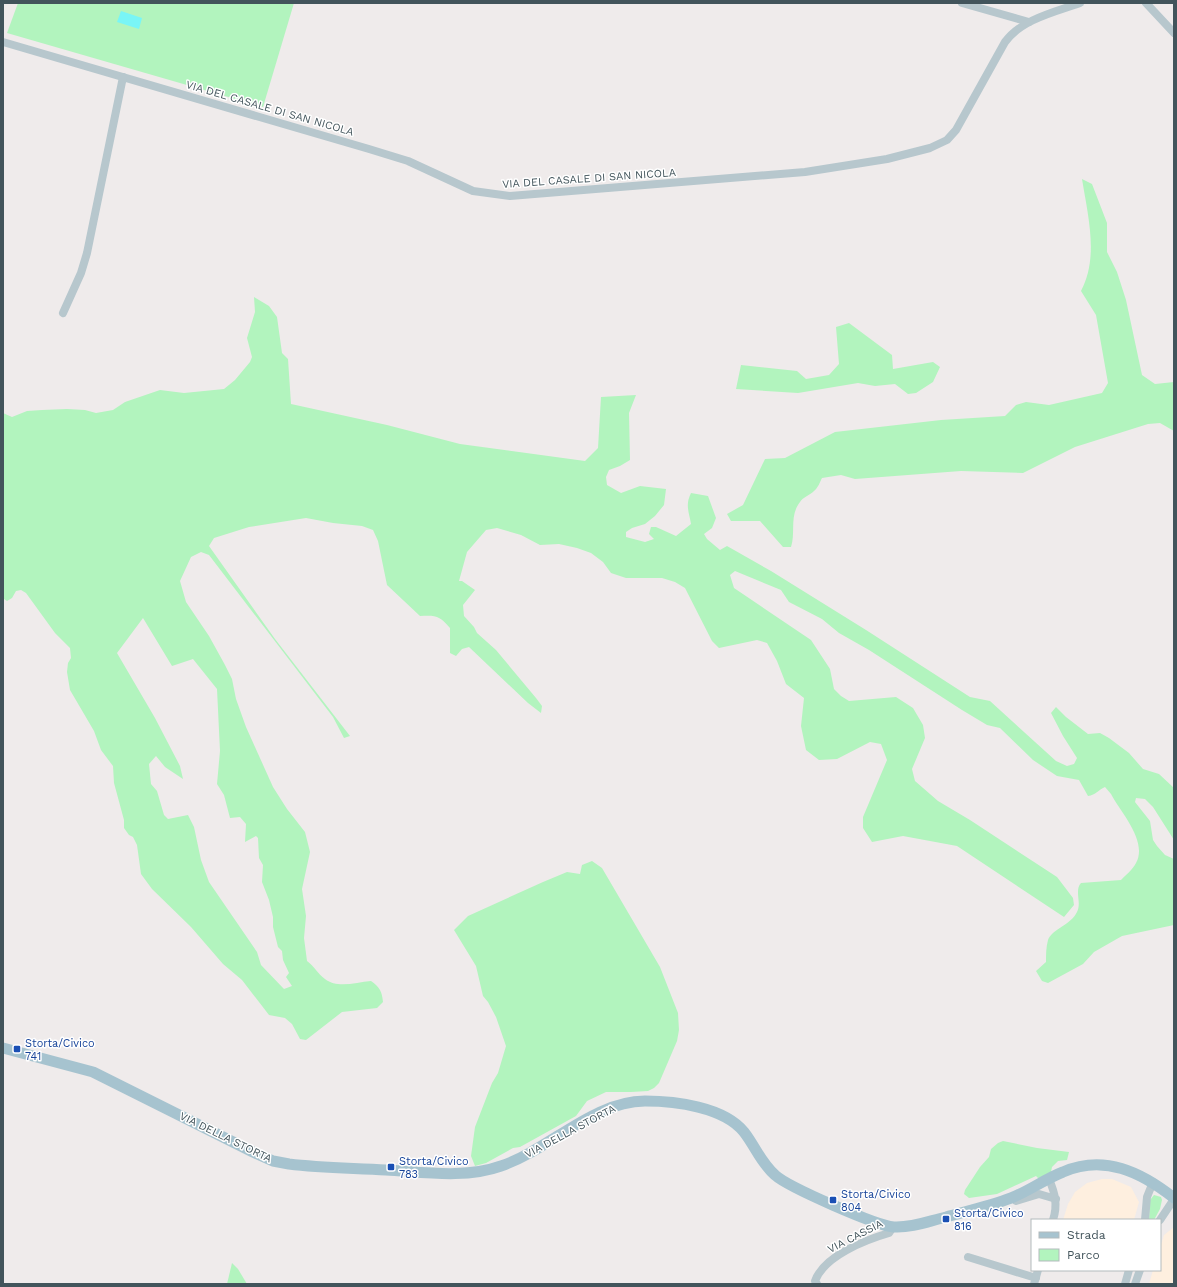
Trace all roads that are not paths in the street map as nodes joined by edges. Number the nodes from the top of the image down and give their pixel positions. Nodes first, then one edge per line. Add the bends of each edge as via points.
1 (962, 3) edge
2 (1080, 3) edge
3 (1146, 3) edge
4 (1030, 22) junction
5 (1174, 33) edge
6 (3, 42) edge
7 (123, 77) junction
8 (63, 312) dead end
9 (3, 1048) edge
10 (1050, 1179) junction
11 (1153, 1182) junction
12 (1056, 1198) junction
13 (1174, 1198) edge
14 (979, 1208) junction
15 (1053, 1219) edge
16 (1145, 1219) edge
17 (1161, 1219) edge
18 (893, 1227) junction
19 (968, 1257) dead end
20 (1130, 1271) edge
21 (1140, 1271) edge
22 (1036, 1277) edge
23 (817, 1284) edge
24 (1125, 1284) edge
25 (1135, 1284) edge

1 - 4 street
2 - 4 street, VIA DEL CASALE DI SAN NICOLA
3 - 5 street
4 - 7 street, VIA DEL CASALE DI SAN NICOLA via 1016,30 1005,42 954,134 943,143 930,148 887,159 805,172 510,196 473,192 426,169 388,155
6 - 7 street, VIA DEL CASALE DI SAN NICOLA
7 - 8 street via 81,273
9 - 18 main road, VIA DELLA STORTA via 93,1072 273,1161 308,1166 438,1173 490,1170 514,1161 617,1105 641,1101 690,1106 732,1120 754,1145 766,1166 780,1179 873,1221
10 - 11 main road, VIA DELLA STORTA via 1074,1168 1105,1164 1131,1170
10 - 12 street
10 - 14 main road, VIA DELLA STORTA via 1012,1198
11 - 13 main road, VIA DELLA STORTA
11 - 16 street via 1147,1197
12 - 14 street via 1039,1194 985,1212
12 - 15 street via 1057,1209
13 - 17 street
14 - 18 main road, VIA DELLA STORTA via 906,1227
18 - 23 street, VIA CASSIA via 889,1232 868,1239 832,1260 818,1271 815,1281
19 - 22 street
20 - 24 street
21 - 25 street

